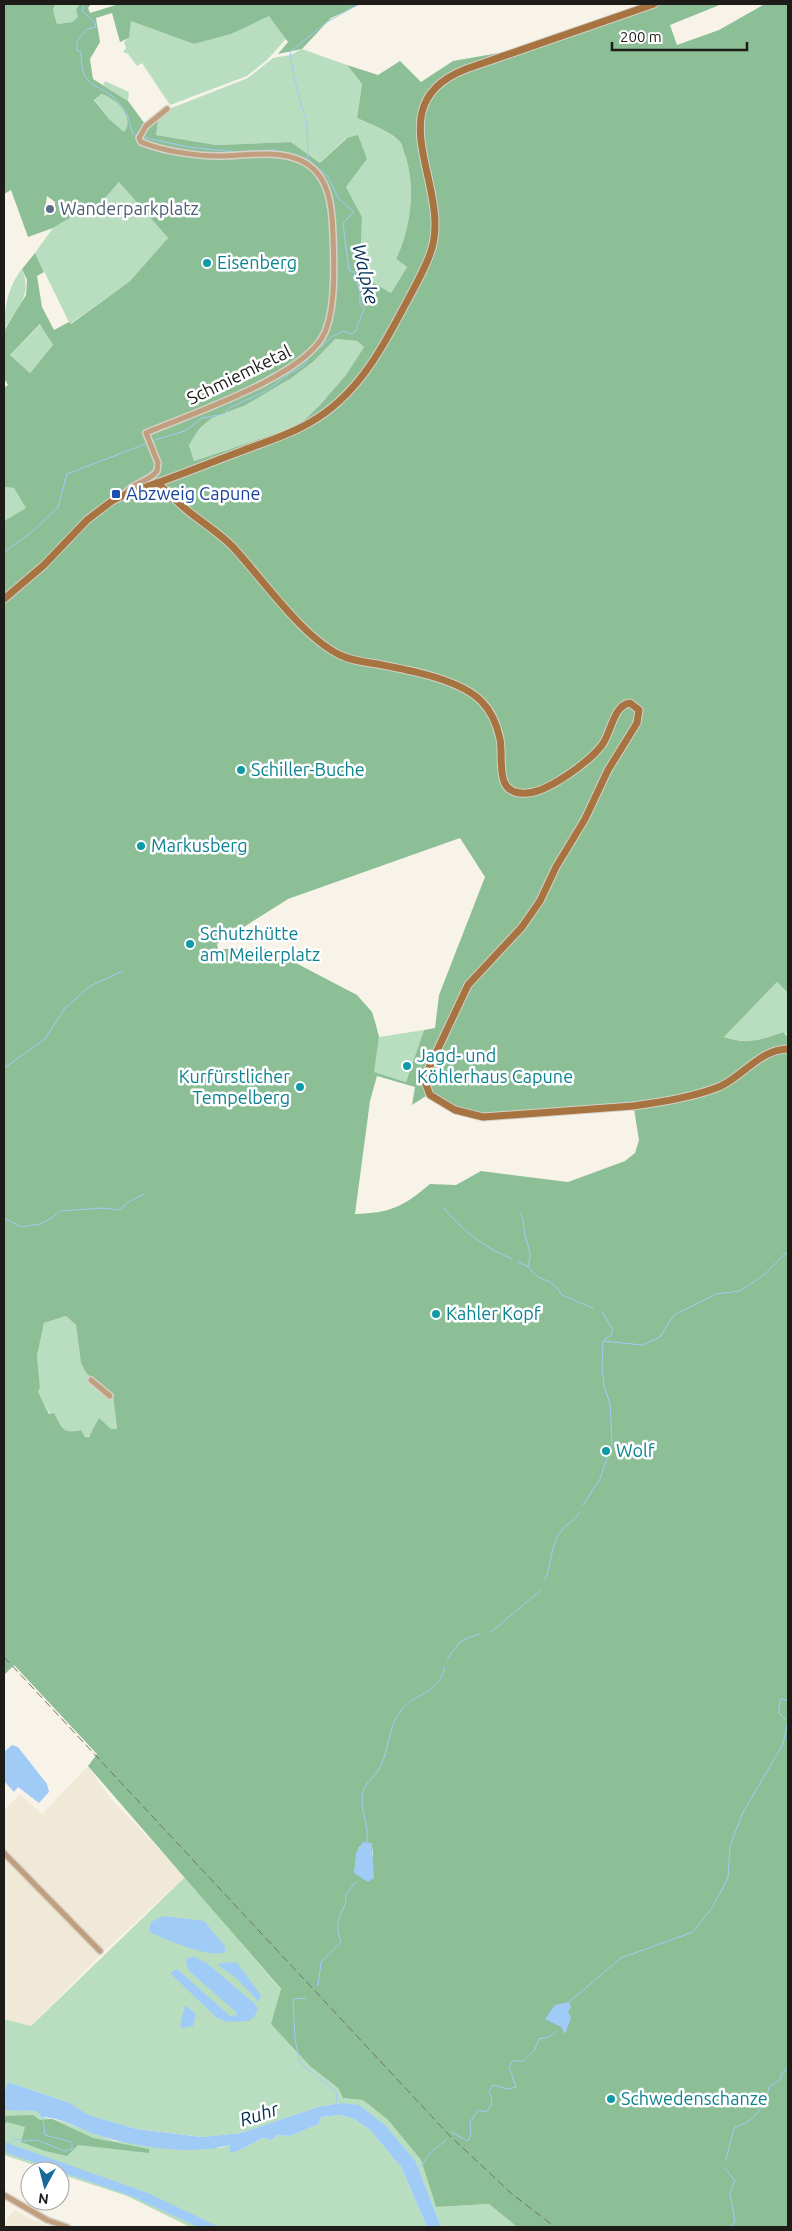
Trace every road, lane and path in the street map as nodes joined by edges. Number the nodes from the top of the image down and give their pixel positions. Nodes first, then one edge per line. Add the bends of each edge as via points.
1 (654, 4) edge
2 (167, 109) dead end
3 (157, 483) junction
4 (124, 495) junction
5 (4, 599) edge
6 (788, 1049) edge
7 (91, 1380) dead end
8 (110, 1396) dead end
9 (4, 1853) edge
10 (100, 1951) dead end
11 (4, 2195) edge
12 (67, 2227) edge

1 - 3 street via 466,69 438,84 424,106 419,128 436,213 433,245 406,304 367,371 340,401 310,423
2 - 4 street, Schmiemketal via 154,118 141,135 141,142 180,152 216,156 274,155 301,161 317,174 330,196 333,213 331,307 325,333 310,353 279,374 146,433 158,462 157,471 154,476 133,485
3 - 4 street
3 - 6 street via 230,544 309,633 331,650 352,660 435,679 476,696 487,707 496,725 501,745 502,779 513,791 536,792 558,780 600,747 624,705 630,703 639,710 637,723 608,770 540,901 522,927 468,985 427,1072 425,1082 430,1095 455,1110 483,1117 633,1106 717,1087 775,1051
4 - 5 street via 99,510 44,565
7 - 8 street
9 - 10 street
11 - 12 street via 47,2220

